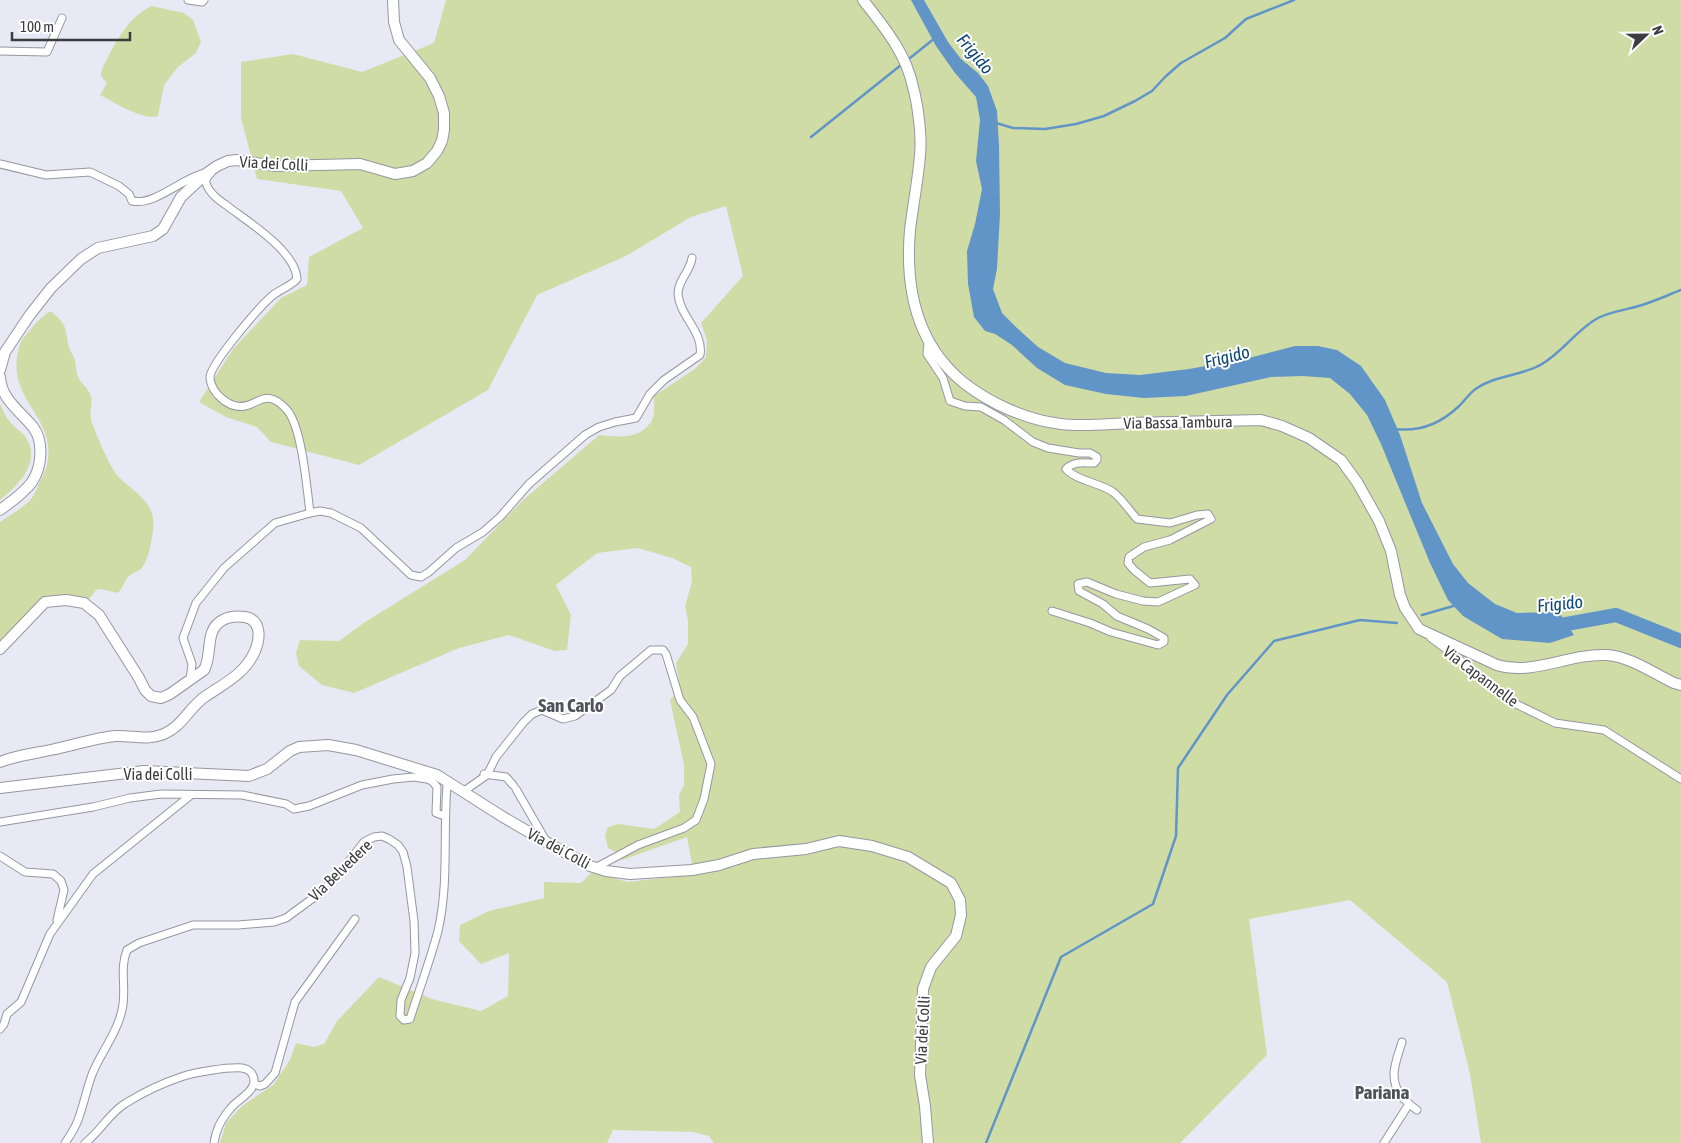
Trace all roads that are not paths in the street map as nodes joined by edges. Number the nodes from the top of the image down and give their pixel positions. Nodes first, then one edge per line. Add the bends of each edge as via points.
1 (188, 0) edge
2 (204, 0) edge
3 (393, 0) edge
4 (863, 0) edge
5 (62, 18) dead end
6 (0, 51) edge
7 (249, 162) junction
8 (0, 164) edge
9 (207, 172) junction
10 (692, 258) dead end
11 (928, 342) junction
12 (0, 370) edge
13 (0, 377) edge
14 (0, 510) edge
15 (310, 513) junction
16 (1052, 612) dead end
17 (1419, 629) junction
18 (0, 648) edge
19 (189, 682) junction
20 (1681, 685) edge
21 (0, 762) edge
22 (485, 774) junction
23 (1681, 779) edge
24 (449, 782) junction
25 (0, 788) edge
26 (464, 791) junction
27 (191, 795) junction
28 (444, 816) junction
29 (0, 822) edge
30 (548, 843) junction
31 (0, 856) edge
32 (594, 868) junction
33 (355, 919) dead end
34 (56, 926) junction
35 (0, 1029) edge
36 (1402, 1042) dead end
37 (254, 1084) junction
38 (1409, 1104) junction
39 (1417, 1110) dead end
40 (65, 1143) edge
41 (85, 1143) edge
42 (214, 1143) edge
43 (928, 1143) edge
44 (1384, 1143) edge

1 - 2 street
3 - 7 street, Via dei Colli via 399,40 430,78 444,113 442,141 427,164 413,171 395,174 360,164 276,166
4 - 11 street, Via Bassa Tambura via 903,57 913,87 920,153 909,263 913,301
5 - 6 street via 47,52
7 - 9 street, Via dei Colli via 228,161
7 - 15 street via 229,164 213,171 206,182 221,202 267,236 286,256 296,271 297,279 253,314 210,377 213,388 224,401 236,406 265,398 275,400 288,411 302,449
8 - 9 street via 46,174 90,172 118,186 129,194 132,201 140,203
9 - 12 street, Via dei Colli via 181,198 163,229 153,236 98,248 81,259 51,288 29,316 5,352
10 - 15 street via 691,267 678,292 680,303 702,346 700,355 664,380 650,394 636,418 599,427 584,435 529,484 483,532 456,548 425,575 415,577 360,528 346,520 331,513
11 - 16 street via 927,354 943,378 950,401 981,407 1033,442 1048,448 1090,453 1097,457 1094,463 1077,463 1066,469 1114,493 1137,519 1170,523 1208,514 1211,519 1170,540 1144,547 1129,557 1128,563 1150,582 1190,579 1196,585 1189,589 1158,602 1116,594 1087,582 1078,584 1079,590 1117,616 1164,638 1162,644 1111,632
11 - 17 street, Via Bassa Tambura via 952,372 972,389 1007,409 1059,424 1261,420 1308,438 1341,460 1358,482 1391,551 1405,608
13 - 14 street via 5,396 34,429 40,442 40,463 32,481
15 - 19 street via 275,523 224,568 206,589 196,604 183,638 192,664
17 - 20 street via 1511,669 1590,655 1609,656 1630,661
17 - 23 street, Via Capannelle via 1514,703 1555,723 1604,730
18 - 19 street via 45,602 66,600 84,603 99,615 150,696 161,698
19 - 21 street via 207,665 213,630 218,623 237,616 248,617 256,623 259,633 254,654 227,684 196,704 176,728 149,738 116,736
22 - 26 street
22 - 30 street via 506,777
22 - 32 street via 532,714 542,710 563,719 575,716 610,690 620,676 651,650 663,650 680,700 693,717 711,764 704,799 696,820 684,828 638,845
24 - 25 street, Via dei Colli via 422,769 356,750 313,745 290,751 267,769 249,776 144,771
24 - 26 street, Via dei Colli
24 - 28 street, Via Belvedere
26 - 30 street, Via dei Colli
27 - 28 street via 242,795 294,808 309,806 362,785 414,777 435,784 436,814
27 - 29 street via 130,798
27 - 34 street via 93,874
28 - 40 street, Via Belvedere via 444,885 438,930 410,1019 404,1020 400,1016 401,1000 416,953 407,867 398,845 382,836 374,837 364,842 320,893 286,918 238,925 193,925 127,950 123,1009 117,1028 92,1074 78,1121
30 - 32 street, Via dei Colli
31 - 34 street via 25,872 53,874 61,881 64,890
32 - 43 street, Via dei Colli via 630,874 692,870 753,854 838,842 872,846 908,857 951,883 960,900 958,929 931,967 924,989 920,1075
33 - 37 street via 295,1002 275,1074 265,1084
34 - 35 street via 21,1002 7,1014
36 - 38 street via 1393,1078 1402,1098
37 - 41 street via 252,1074 242,1068 182,1076 127,1102
37 - 42 street via 222,1119 216,1129
38 - 39 street
38 - 44 street

